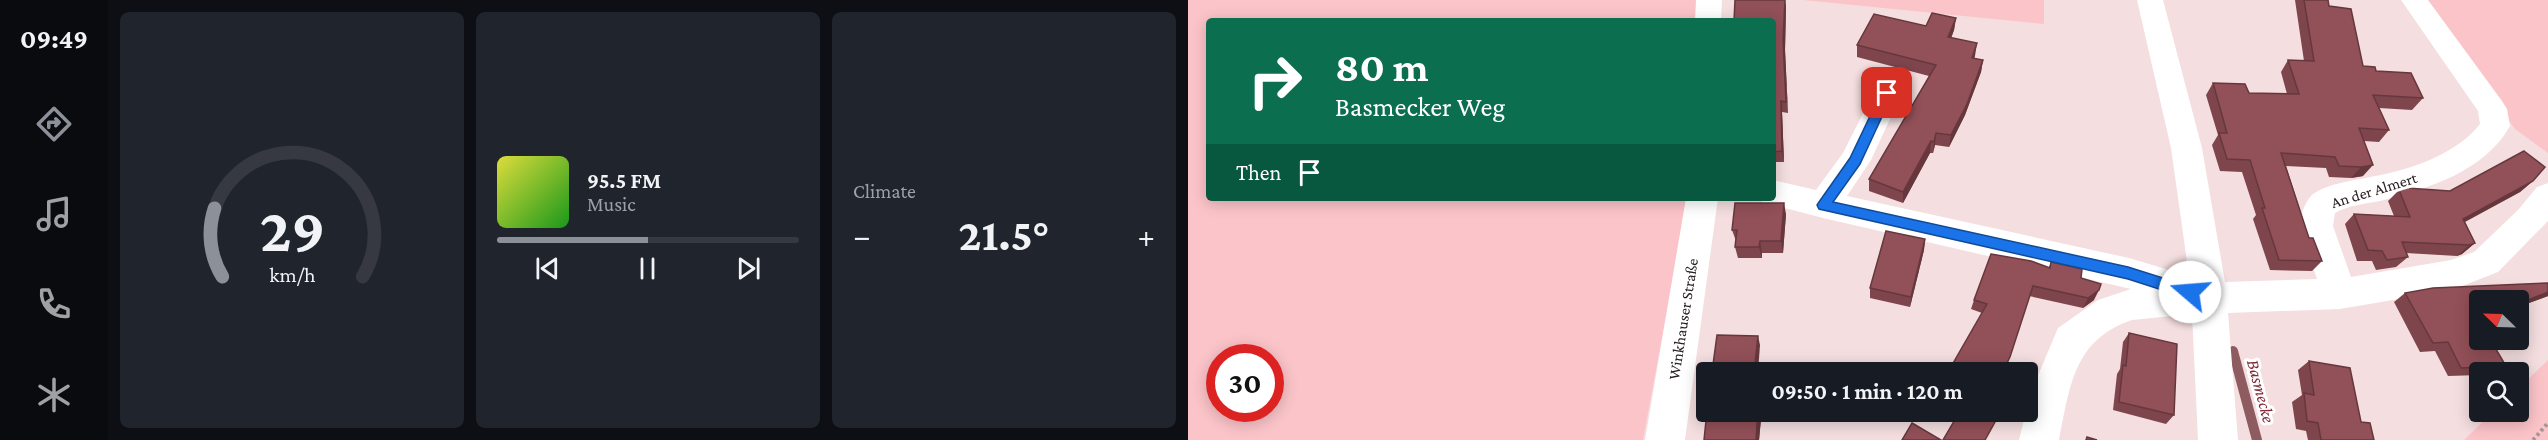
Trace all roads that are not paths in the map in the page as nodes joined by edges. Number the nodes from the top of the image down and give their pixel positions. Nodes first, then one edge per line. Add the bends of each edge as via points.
1 (1709, 0) edge
2 (2150, 0) edge
3 (2414, 0) edge
4 (1708, 18) edge
5 (1887, 93) dead end
6 (1776, 194) edge
7 (2548, 196) edge
8 (1702, 201) edge
9 (1823, 205) junction
10 (2340, 294) junction
11 (2209, 298) junction
12 (1665, 440) edge
13 (2039, 440) edge
14 (2218, 440) edge

1 - 4 street
2 - 11 street via 2195,195
3 - 10 street, An der Almert via 2492,109 2495,126 2481,145 2429,173 2344,196 2321,207 2316,226
5 - 9 street via 1855,160
6 - 9 street
7 - 10 street via 2503,246 2470,270
8 - 12 street, Winkhauser Straße
9 - 11 street via 2128,273
10 - 11 street
11 - 13 street via 2132,304 2111,311 2071,340 2050,392
11 - 14 street

